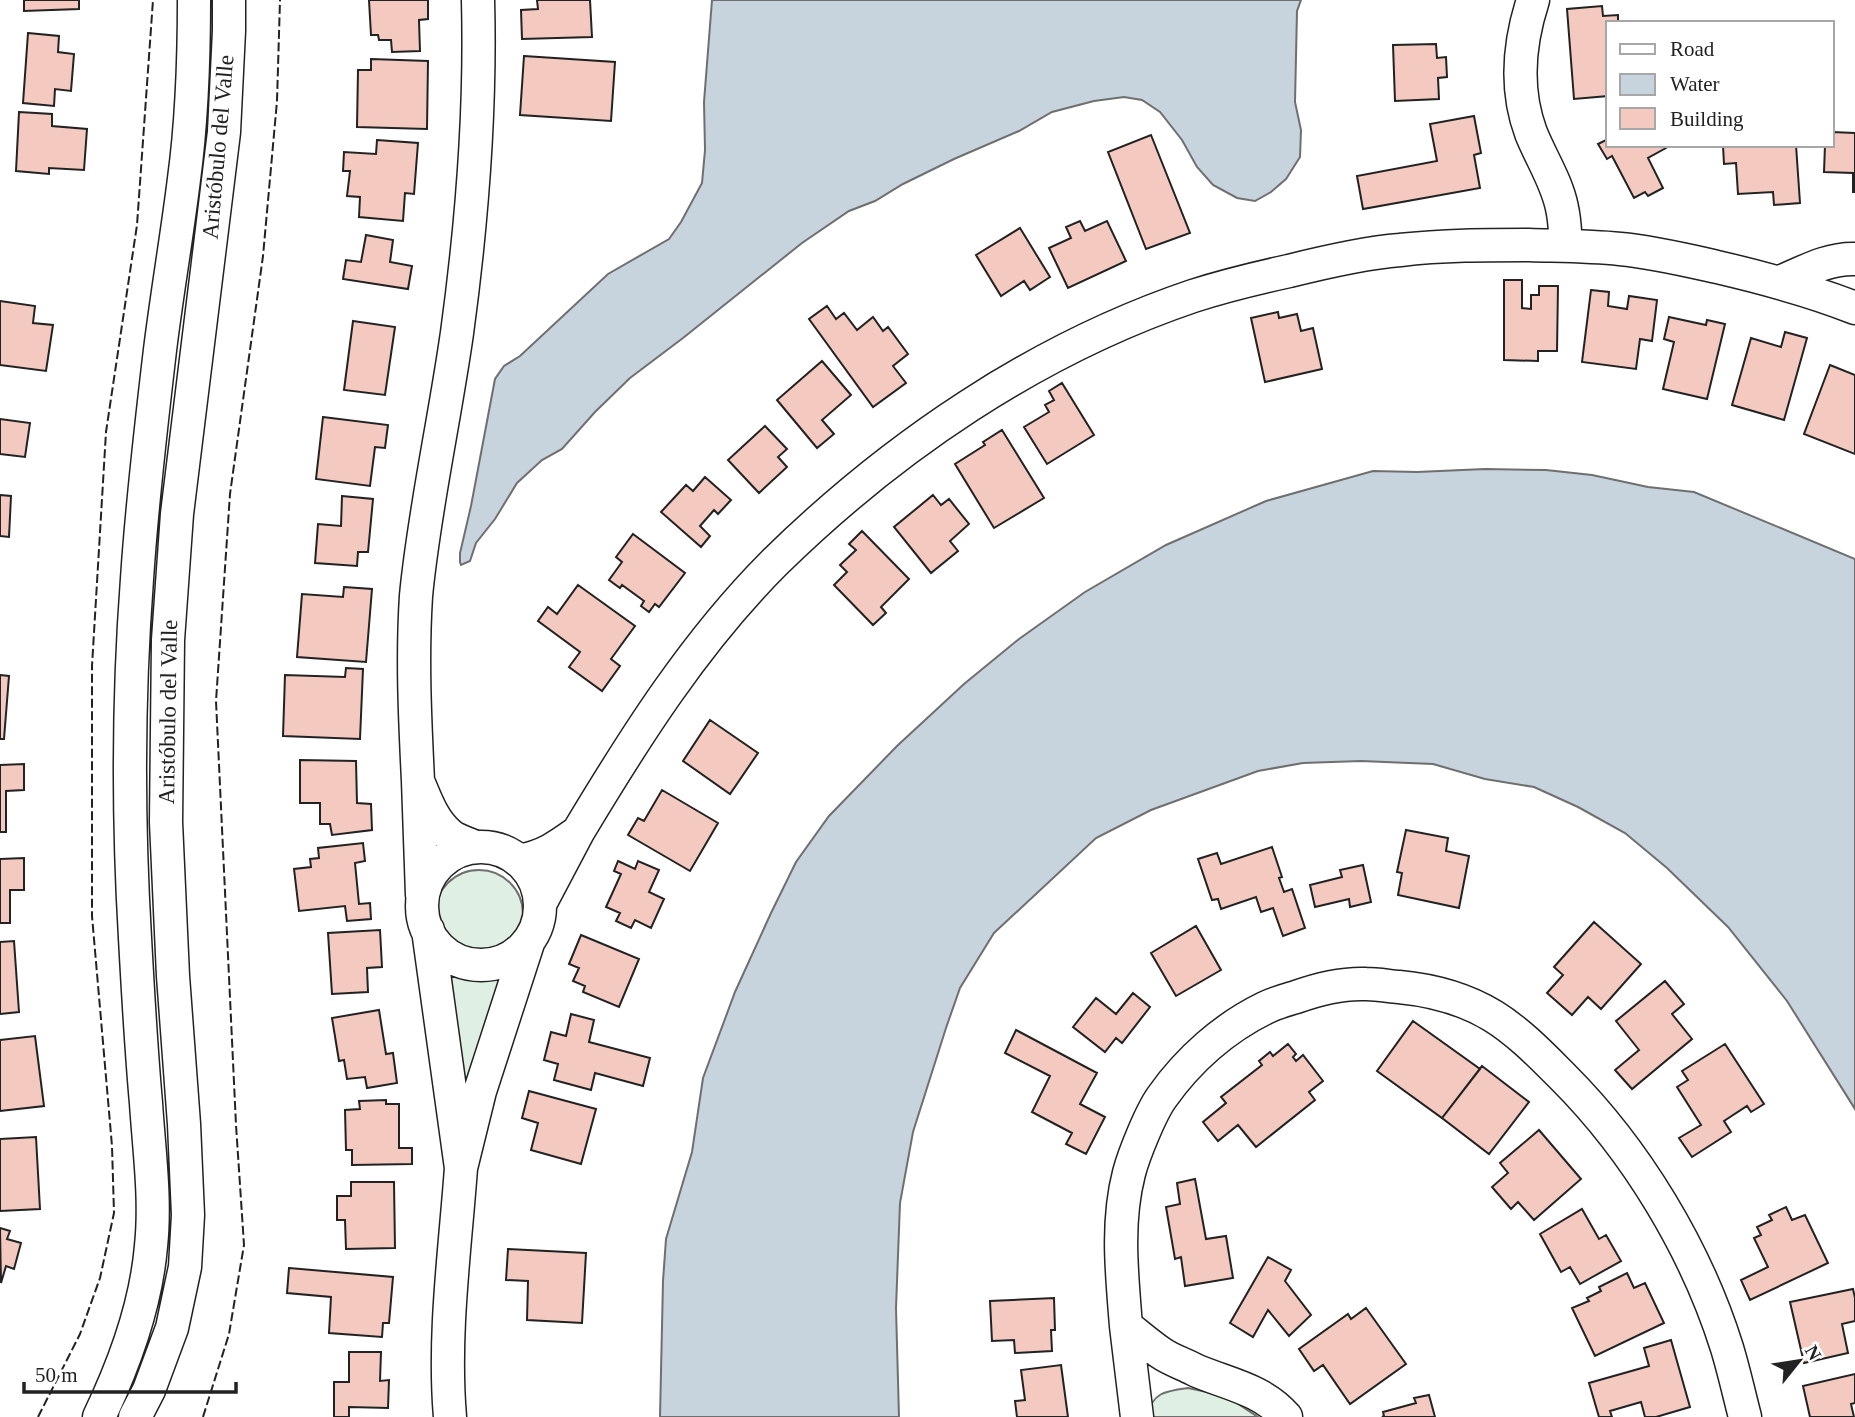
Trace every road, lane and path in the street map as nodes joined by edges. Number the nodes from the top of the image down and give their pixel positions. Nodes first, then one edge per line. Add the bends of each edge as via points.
1 (194, 0) edge
2 (229, 0) edge
3 (478, 0) edge
4 (1532, 0) edge
5 (1566, 246) junction
6 (1855, 259) edge
7 (1780, 282) junction
8 (1855, 308) edge
9 (418, 781) junction
10 (578, 832) junction
11 (475, 847) junction
12 (519, 861) junction
13 (540, 904) junction
14 (425, 917) junction
15 (527, 943) junction
16 (461, 1168) junction
17 (1126, 1326) junction
18 (99, 1417) edge
19 (135, 1417) edge
20 (450, 1417) edge
21 (1137, 1417) edge
22 (1286, 1417) edge
23 (1745, 1417) edge

1 - 18 street, Aristóbulo del Valle via 185,177 160,349 137,579 132,684 134,922 152,1246 132,1335
2 - 19 street, Aristóbulo del Valle via 224,132 177,514 168,640 166,822 188,1215 185,1267 172,1328
3 - 9 street via 476,139 467,258 416,596
4 - 5 street via 1520,65 1523,103 1562,206
5 - 7 street via 1624,249
5 - 10 street via 1466,244 1396,250 1261,277 1129,321 1003,385 873,476 773,565 693,656
6 - 7 street via 1826,262
7 - 8 street
9 - 11 street via 441,825 451,836
9 - 14 street
10 - 12 street via 552,851
10 - 13 street
11 - 12 street via 506,852
11 - 14 street via 459,851 433,872 426,887
12 - 13 street via 530,873
13 - 15 street via 535,931
14 - 15 street via 439,946 455,959 474,965 494,964
14 - 16 street
15 - 16 street
16 - 20 street via 449,1330
17 - 21 street
17 - 22 street via 1162,1354 1260,1395
17 - 23 street via 1121,1264 1123,1200 1160,1099 1181,1074 1209,1045 1267,1007 1320,989 1365,984 1416,989 1453,998 1513,1031 1583,1097 1619,1140 1693,1262 1727,1347

